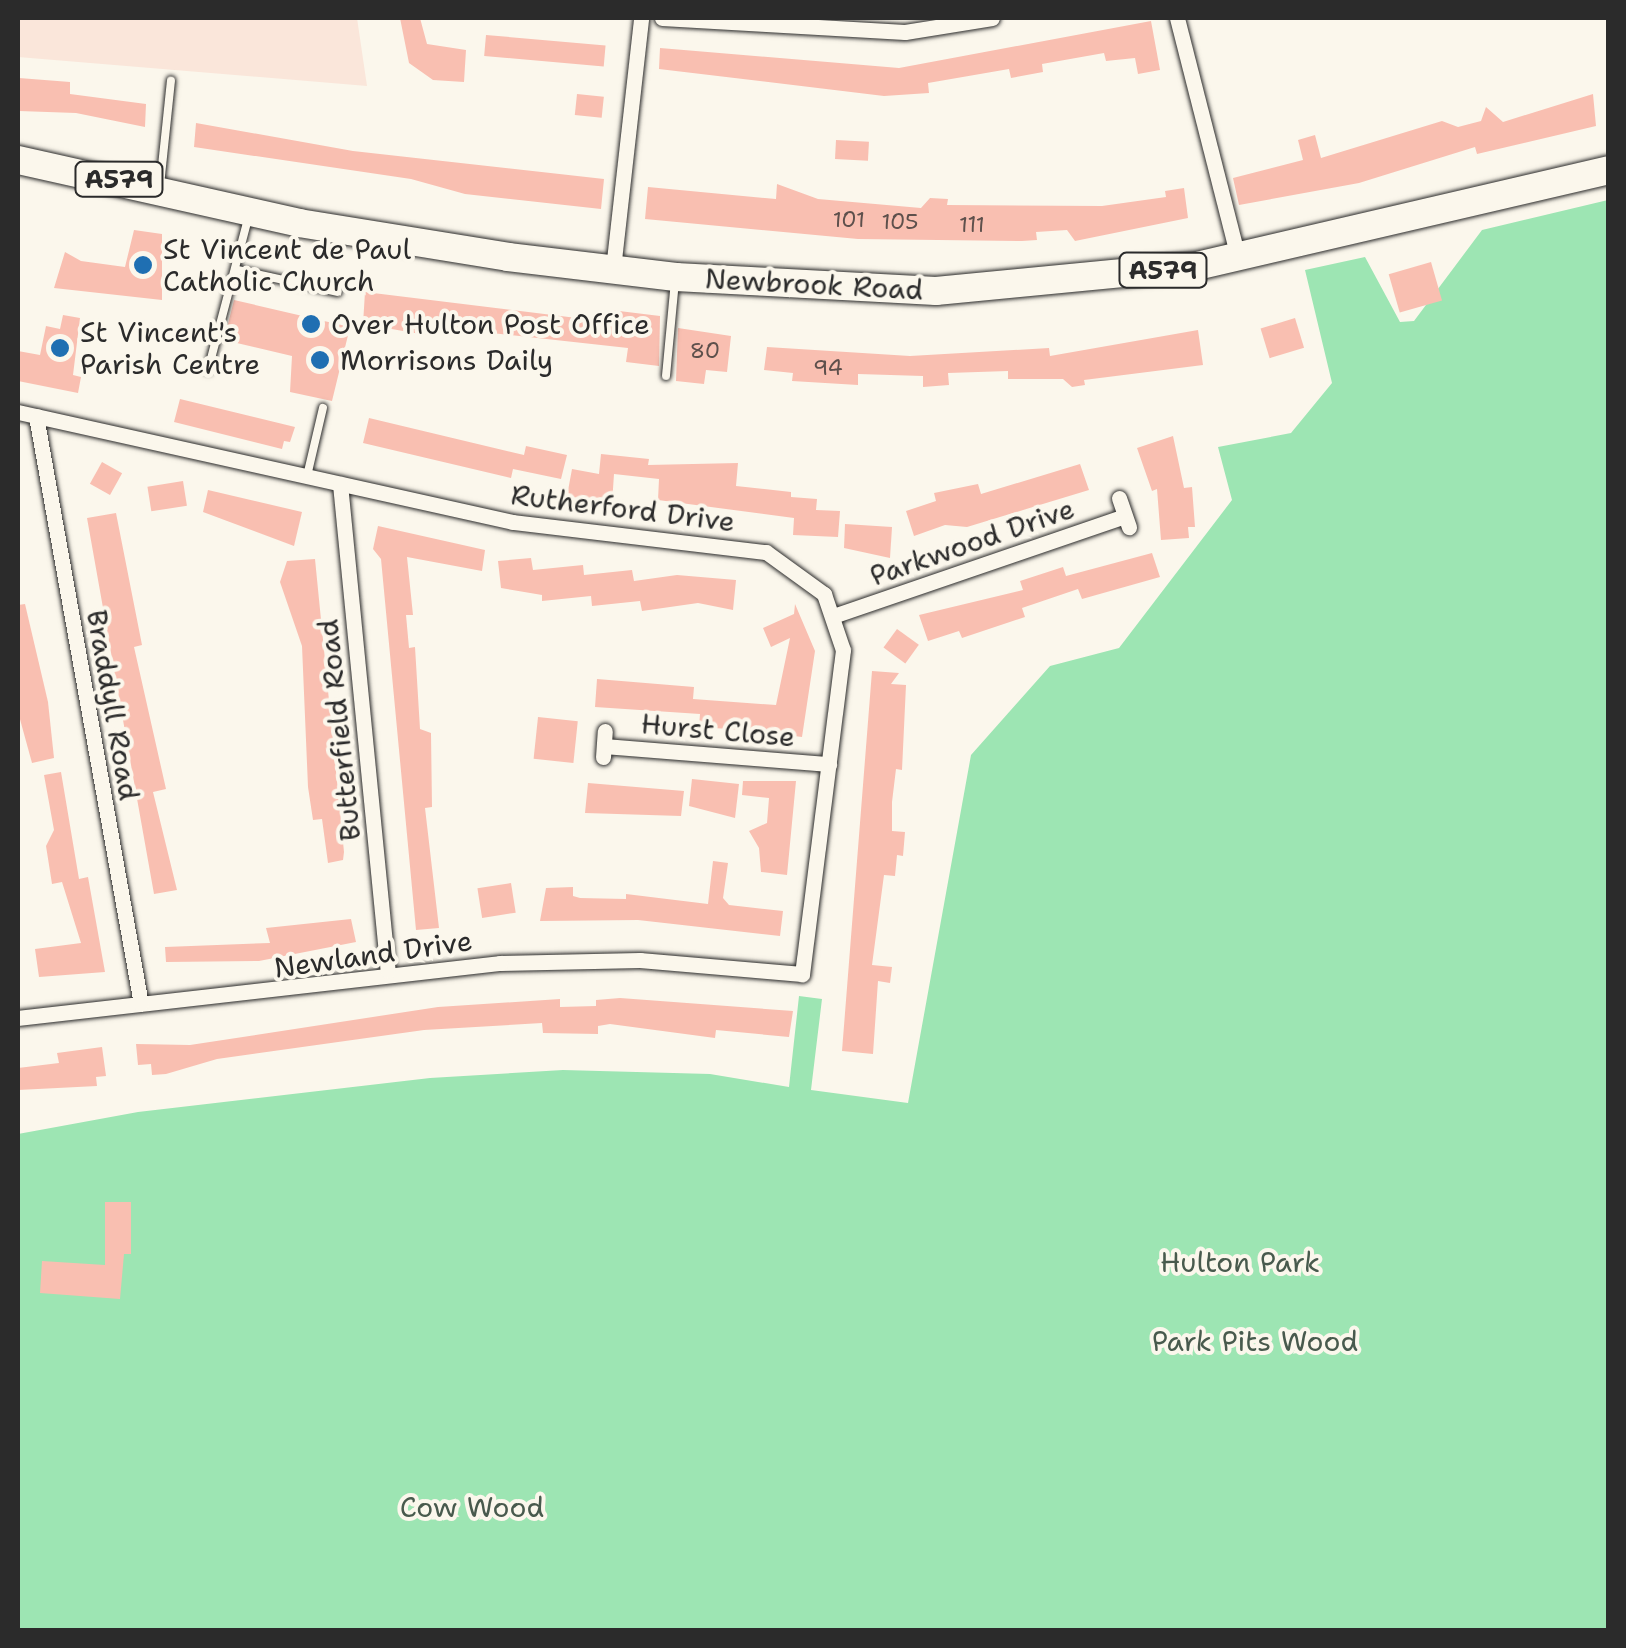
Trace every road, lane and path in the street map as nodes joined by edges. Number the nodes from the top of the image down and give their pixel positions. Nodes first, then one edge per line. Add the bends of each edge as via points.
1 (641, 18) edge
2 (662, 18) edge
3 (992, 18) edge
4 (1177, 18) edge
5 (171, 81) dead end
6 (18, 160) edge
7 (1608, 170) edge
8 (160, 188) junction
9 (250, 211) junction
10 (1238, 258) junction
11 (238, 270) junction
12 (613, 270) junction
13 (676, 276) junction
14 (338, 292) dead end
15 (208, 370) dead end
16 (666, 376) dead end
17 (323, 408) dead end
18 (18, 412) edge
19 (36, 416) junction
20 (307, 477) junction
21 (340, 484) junction
22 (1119, 498) dead end
23 (836, 615) junction
24 (604, 745) dead end
25 (829, 764) junction
26 (388, 971) junction
27 (140, 1004) junction
28 (18, 1018) edge

1 - 12 street
2 - 3 street via 905,32
4 - 10 street
5 - 8 lane
6 - 8 highway, Newbrook Road / A579
7 - 10 highway, Newbrook Road / A579
8 - 9 highway, Newbrook Road / A579
9 - 11 lane
9 - 12 highway, Newbrook Road / A579
10 - 13 highway, Newbrook Road / A579 via 1028,287 936,291
11 - 14 lane
11 - 15 lane via 226,285
12 - 13 highway, Newbrook Road / A579
13 - 16 lane
17 - 20 lane
18 - 19 street, Rutherford Drive
19 - 20 street, Rutherford Drive
19 - 27 street, Braddyll Road
20 - 21 street, Rutherford Drive
21 - 23 street, Rutherford Drive via 561,530 766,552 808,578
21 - 26 street, Butterfield Road
22 - 23 street, Parkwood Drive via 1127,522
23 - 25 street via 843,650
24 - 25 street, Hurst Close
25 - 26 street, Newland Drive via 806,968 794,976 694,962 587,959
26 - 27 street, Newland Drive via 284,992
27 - 28 street, Newland Drive

